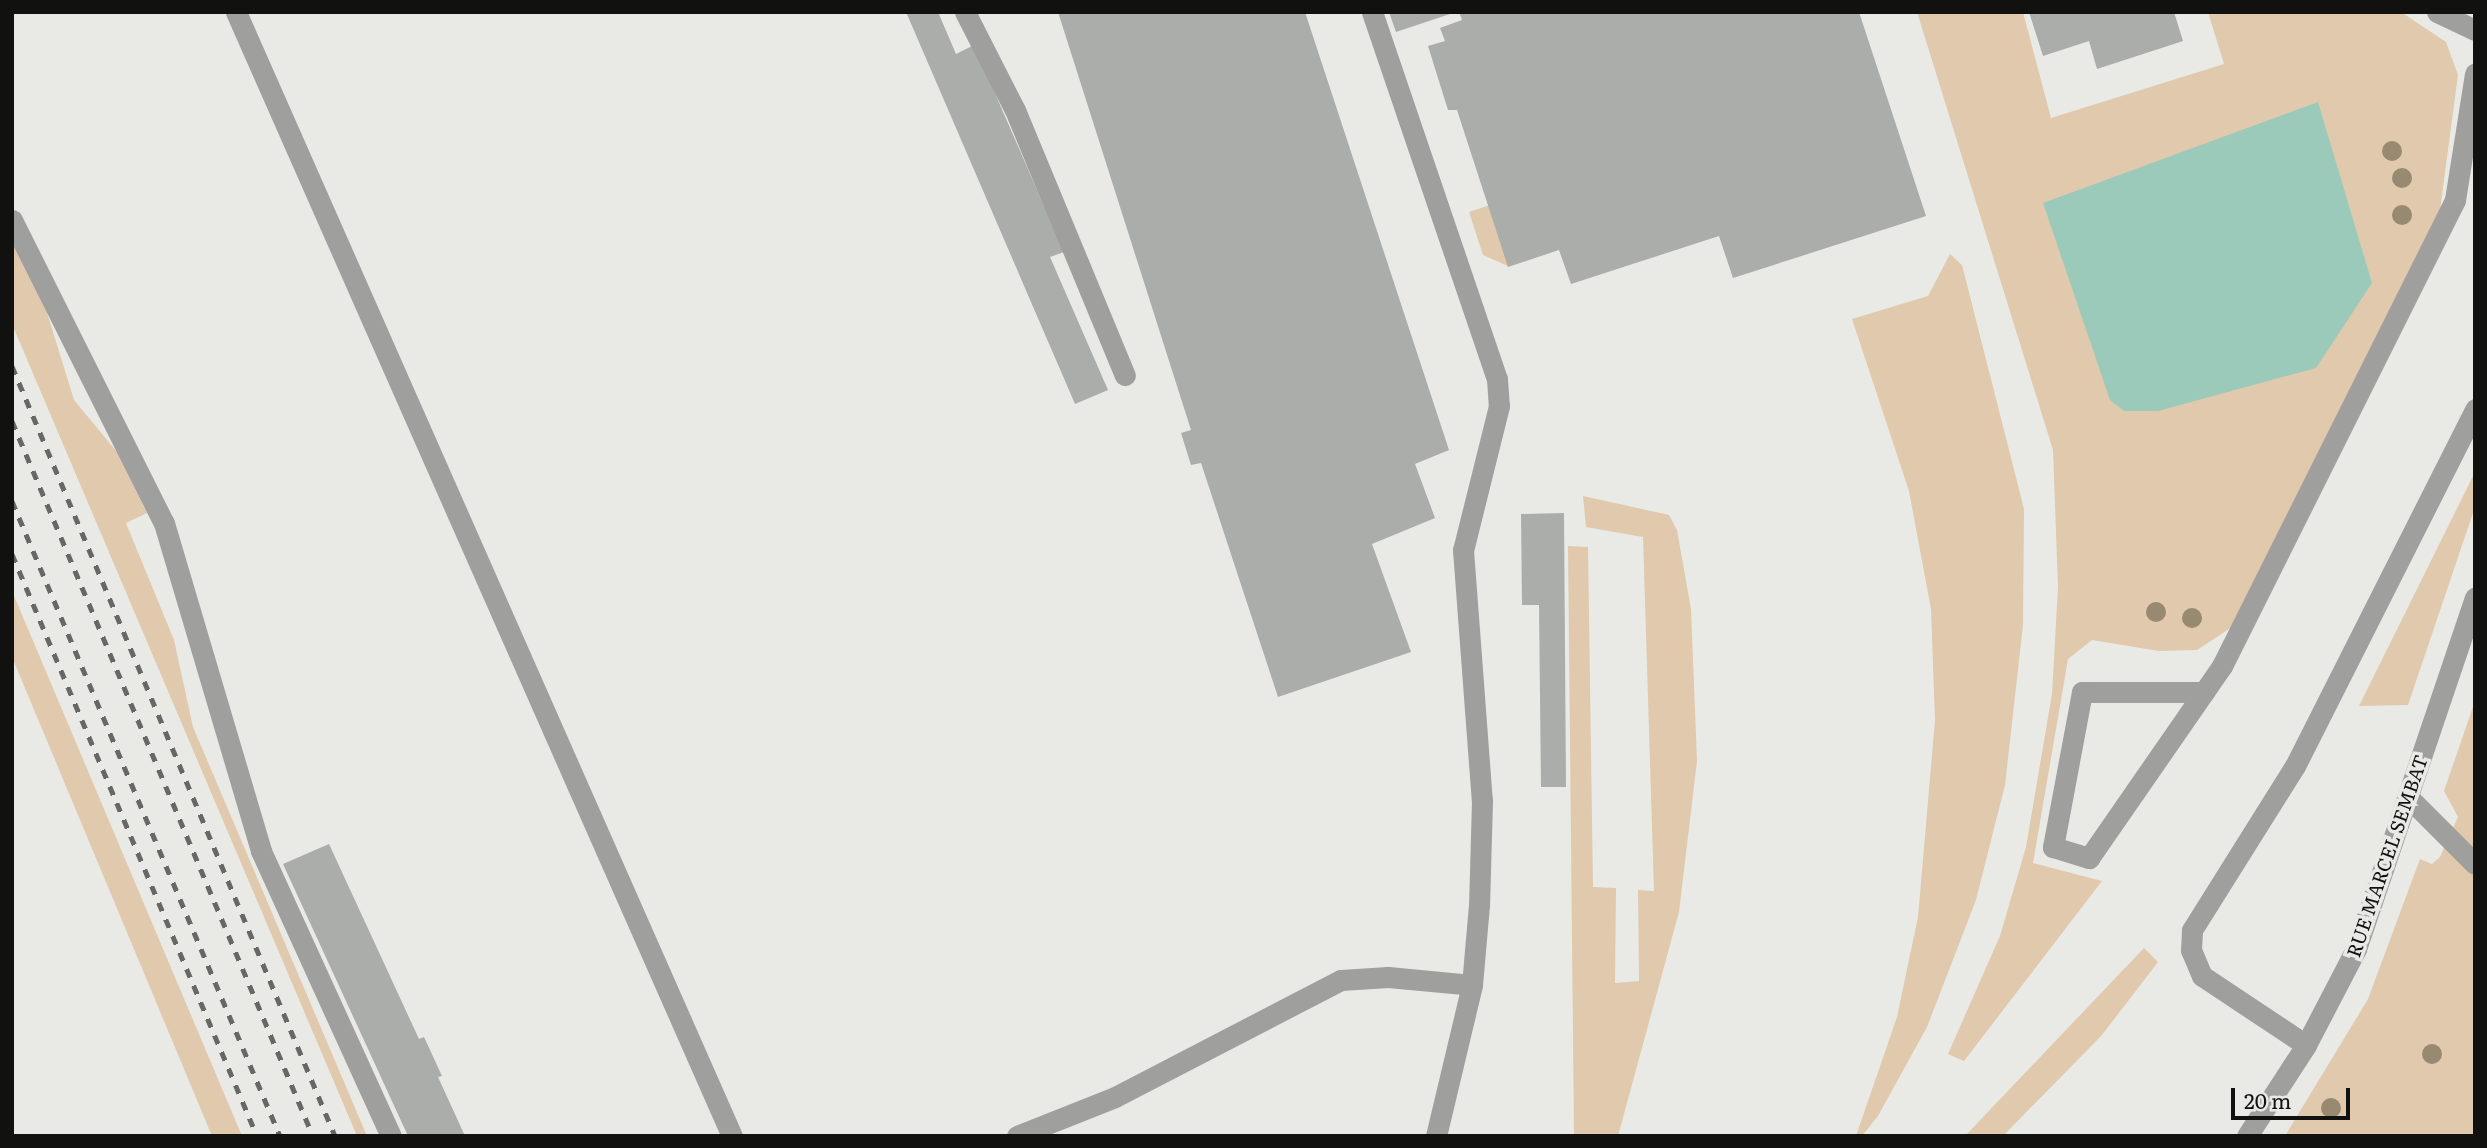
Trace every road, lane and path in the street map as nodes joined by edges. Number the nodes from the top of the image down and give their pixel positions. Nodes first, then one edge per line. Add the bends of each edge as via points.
1 (236, 12) edge
2 (965, 12) edge
3 (1372, 12) edge
4 (2437, 12) edge
5 (2475, 30) edge
6 (2475, 74) edge
7 (12, 220) edge
8 (1125, 375) dead end
9 (2475, 408) edge
10 (2475, 598) edge
11 (2204, 692) junction
12 (2409, 798) junction
13 (2475, 864) edge
14 (1472, 985) junction
15 (2306, 1045) junction
16 (391, 1136) edge
17 (733, 1136) edge
18 (1017, 1136) edge
19 (1436, 1136) edge
20 (2247, 1136) edge

1 - 17 street
2 - 8 street via 1015,110
3 - 14 street via 1498,393 1491,445 1463,550 1482,800
4 - 5 street
6 - 11 street via 2455,200 2222,666
7 - 16 street via 164,523 261,851
9 - 15 street via 2295,766 2192,930 2191,950 2202,976
10 - 12 street, RUE MARCEL SEMBAT
11 - 11 street via 2089,858 2053,847 2082,692
12 - 13 street
12 - 15 street, RUE MARCEL SEMBAT via 2356,949
14 - 18 street via 1388,977 1341,981 1115,1097
14 - 19 street via 1457,1066
15 - 20 street, RUE MARCEL SEMBAT

